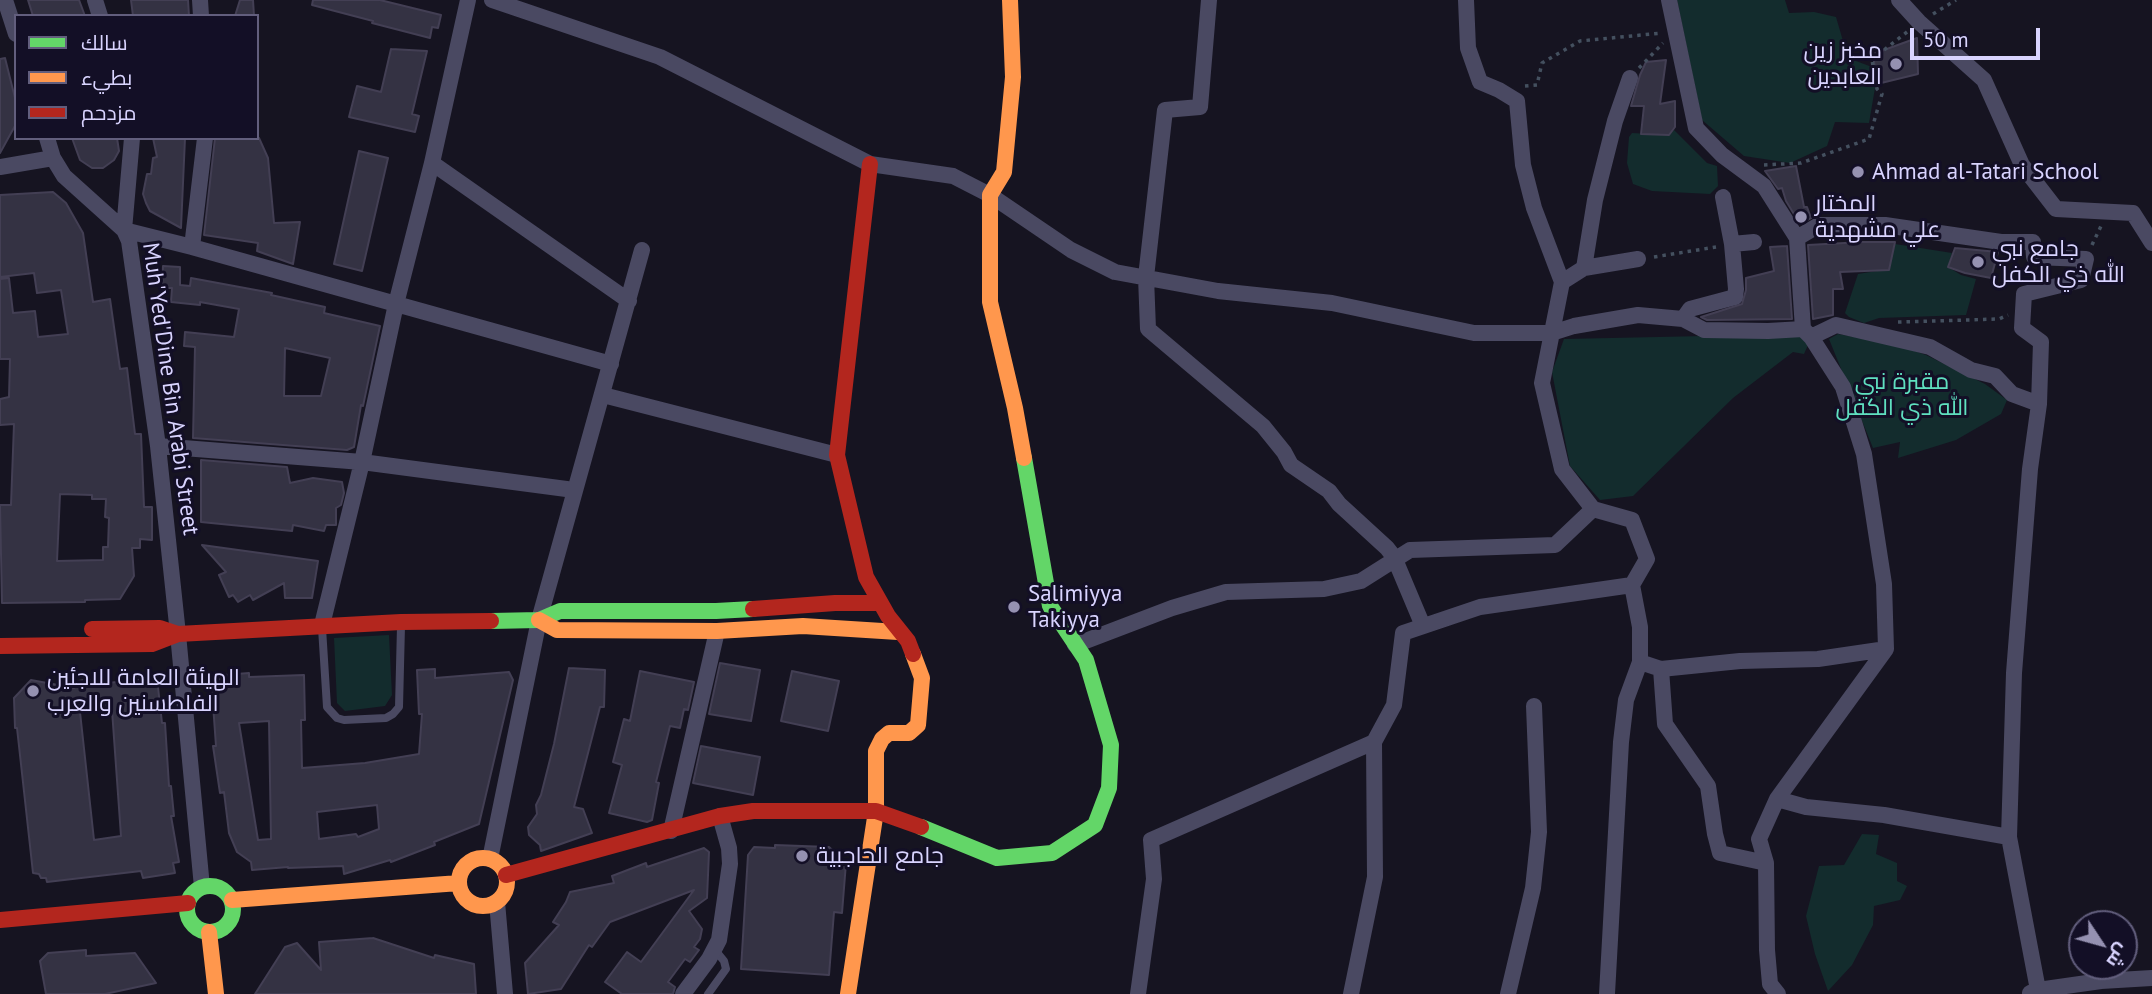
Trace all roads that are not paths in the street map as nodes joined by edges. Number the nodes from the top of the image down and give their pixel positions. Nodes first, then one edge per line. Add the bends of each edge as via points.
1 (5, 0) edge
2 (468, 0) edge
3 (492, 0) edge
4 (1010, 0) edge
5 (1209, 0) edge
6 (1466, 0) edge
7 (1669, 0) edge
8 (1899, 0) edge
9 (14, 28) edge
10 (1630, 78) road end
11 (48, 140) edge
12 (131, 140) edge
13 (205, 140) edge
14 (53, 158) junction
15 (432, 163) junction
16 (870, 164) junction
17 (0, 167) edge
18 (990, 195) junction
19 (1723, 197) dead end
20 (124, 230) junction
21 (1797, 238) junction
22 (1754, 242) dead end
23 (2152, 243) edge
24 (1732, 244) junction
25 (192, 247) junction
26 (642, 250) dead end
27 (1638, 259) road end
28 (1584, 268) junction
29 (1146, 277) junction
30 (1562, 282) junction
31 (629, 301) junction
32 (396, 304) junction
33 (1683, 319) junction
34 (1552, 333) junction
35 (1807, 333) junction
36 (611, 365) junction
37 (603, 395) junction
38 (2039, 404) junction
39 (158, 446) junction
40 (837, 455) junction
41 (362, 462) junction
42 (574, 490) junction
43 (1594, 509) junction
44 (1394, 557) junction
45 (1632, 585) junction
46 (880, 603) junction
47 (817, 604) junction
48 (539, 620) junction
49 (401, 622) junction
50 (322, 625) junction
51 (1423, 626) junction
52 (817, 627) junction
53 (0, 631) edge
54 (717, 631) junction
55 (898, 632) junction
56 (178, 634) junction
57 (1075, 645) junction
58 (0, 646) edge
59 (1886, 649) junction
60 (1640, 662) junction
61 (1661, 669) junction
62 (1534, 706) dead end
63 (1374, 743) junction
64 (1777, 799) junction
65 (876, 811) junction
66 (720, 816) junction
67 (671, 831) junction
68 (2009, 837) junction
69 (490, 859) junction
70 (1766, 863) junction
71 (506, 875) junction
72 (459, 883) junction
73 (202, 887) junction
74 (232, 900) junction
75 (497, 902) junction
76 (188, 903) junction
77 (0, 920) edge
78 (209, 932) junction
79 (715, 950) junction
80 (2152, 978) edge
81 (2033, 992) edge
82 (216, 994) edge
83 (505, 994) edge
84 (683, 994) edge
85 (708, 994) edge
86 (848, 994) edge
87 (1138, 994) edge
88 (1351, 994) edge
89 (1508, 994) edge
90 (1607, 994) edge
91 (1778, 994) edge

1 - 9 street
2 - 15 street
3 - 16 street via 660,57
4 - 18 street via 1013,77 1004,172
5 - 29 street via 1200,107 1164,110
6 - 30 street via 1468,48 1480,82 1517,101 1523,165
7 - 21 street via 1696,128 1722,155 1764,186
8 - 23 street via 1984,80 2022,165 2056,209 2133,213
10 - 28 street via 1595,200
11 - 14 street, Muh'Yed'Dine Bin Arabi Street
12 - 20 street
13 - 25 street
14 - 17 street
14 - 20 street, Muh'Yed'Dine Bin Arabi Street via 64,176
15 - 31 street
15 - 32 street
16 - 18 street via 953,176
16 - 40 street
18 - 29 street via 1071,250 1115,272
18 - 57 street via 990,302 1015,408 1050,606
19 - 24 street
20 - 25 street
20 - 39 street, Muh'Yed'Dine Bin Arabi Street via 138,293
21 - 35 street
21 - 38 street via 1819,225 1885,225 2001,242 2033,242 2034,257 2086,259 2081,280 2024,294 2022,328 2041,342
22 - 24 street
24 - 33 street via 1735,297 1690,309
25 - 32 street
26 - 31 street
27 - 28 street
28 - 30 street
29 - 34 street via 1218,291 1332,303 1474,333
29 - 44 street via 1148,329 1263,426 1291,465 1329,491
30 - 34 street
31 - 36 street
32 - 36 street
32 - 41 street
33 - 34 street via 1638,315
33 - 35 street via 1704,330
34 - 43 street via 1542,383 1553,432 1562,469
35 - 38 street via 1836,325 1930,347 1971,370 1995,376 2012,394
35 - 59 street via 1843,387 1864,454 1884,584
36 - 37 street
37 - 40 street
37 - 42 street
38 - 68 street via 2014,673
39 - 41 street
39 - 56 street, Muh'Yed'Dine Bin Arabi Street
40 - 46 street via 859,554
41 - 42 street
41 - 50 street
42 - 48 street
43 - 44 street via 1555,545 1409,550
43 - 45 street via 1632,520 1647,559
44 - 51 street
44 - 57 street via 1361,581 1324,589 1226,593
45 - 51 street via 1480,607
45 - 60 street via 1640,627
46 - 47 street
46 - 55 street
47 - 48 street via 716,611 560,611
47 - 52 street
48 - 49 street
48 - 54 street via 557,630
48 - 69 street
49 - 50 street
49 - 50 lane via 398,707 386,718 344,720 327,707
50 - 56 street
51 - 63 street via 1403,633 1394,705
52 - 54 street
52 - 55 street
53 - 56 street via 160,628
54 - 67 street
55 - 65 street via 908,641 922,678 920,713 918,725 909,733 889,733 876,751
56 - 58 street via 152,644
56 - 73 street, Muh'Yed'Dine Bin Arabi Street
57 - 65 street via 1086,660 1111,745 1109,788 1095,825 1052,853 997,858
59 - 61 street via 1818,659
59 - 64 street
60 - 61 street
60 - 90 street via 1626,700 1621,742
61 - 70 street via 1665,724 1708,786 1720,853
62 - 89 street via 1539,832 1533,888
63 - 87 street via 1151,840 1154,879
63 - 88 street via 1375,877
64 - 68 street
64 - 70 street via 1759,839
65 - 66 street via 782,810
65 - 86 street
66 - 67 street
66 - 79 street via 730,864
67 - 71 street
68 - 81 street
69 - 71 street
69 - 72 street via 465,866
70 - 91 street via 1770,985
71 - 75 street via 506,890
72 - 74 street
72 - 75 street via 472,904
73 - 74 street via 216,886
73 - 76 street
74 - 78 street via 229,922
75 - 83 street
76 - 77 street
76 - 78 street via 192,922
78 - 82 street
79 - 84 street
79 - 85 lane via 726,969
80 - 81 street

